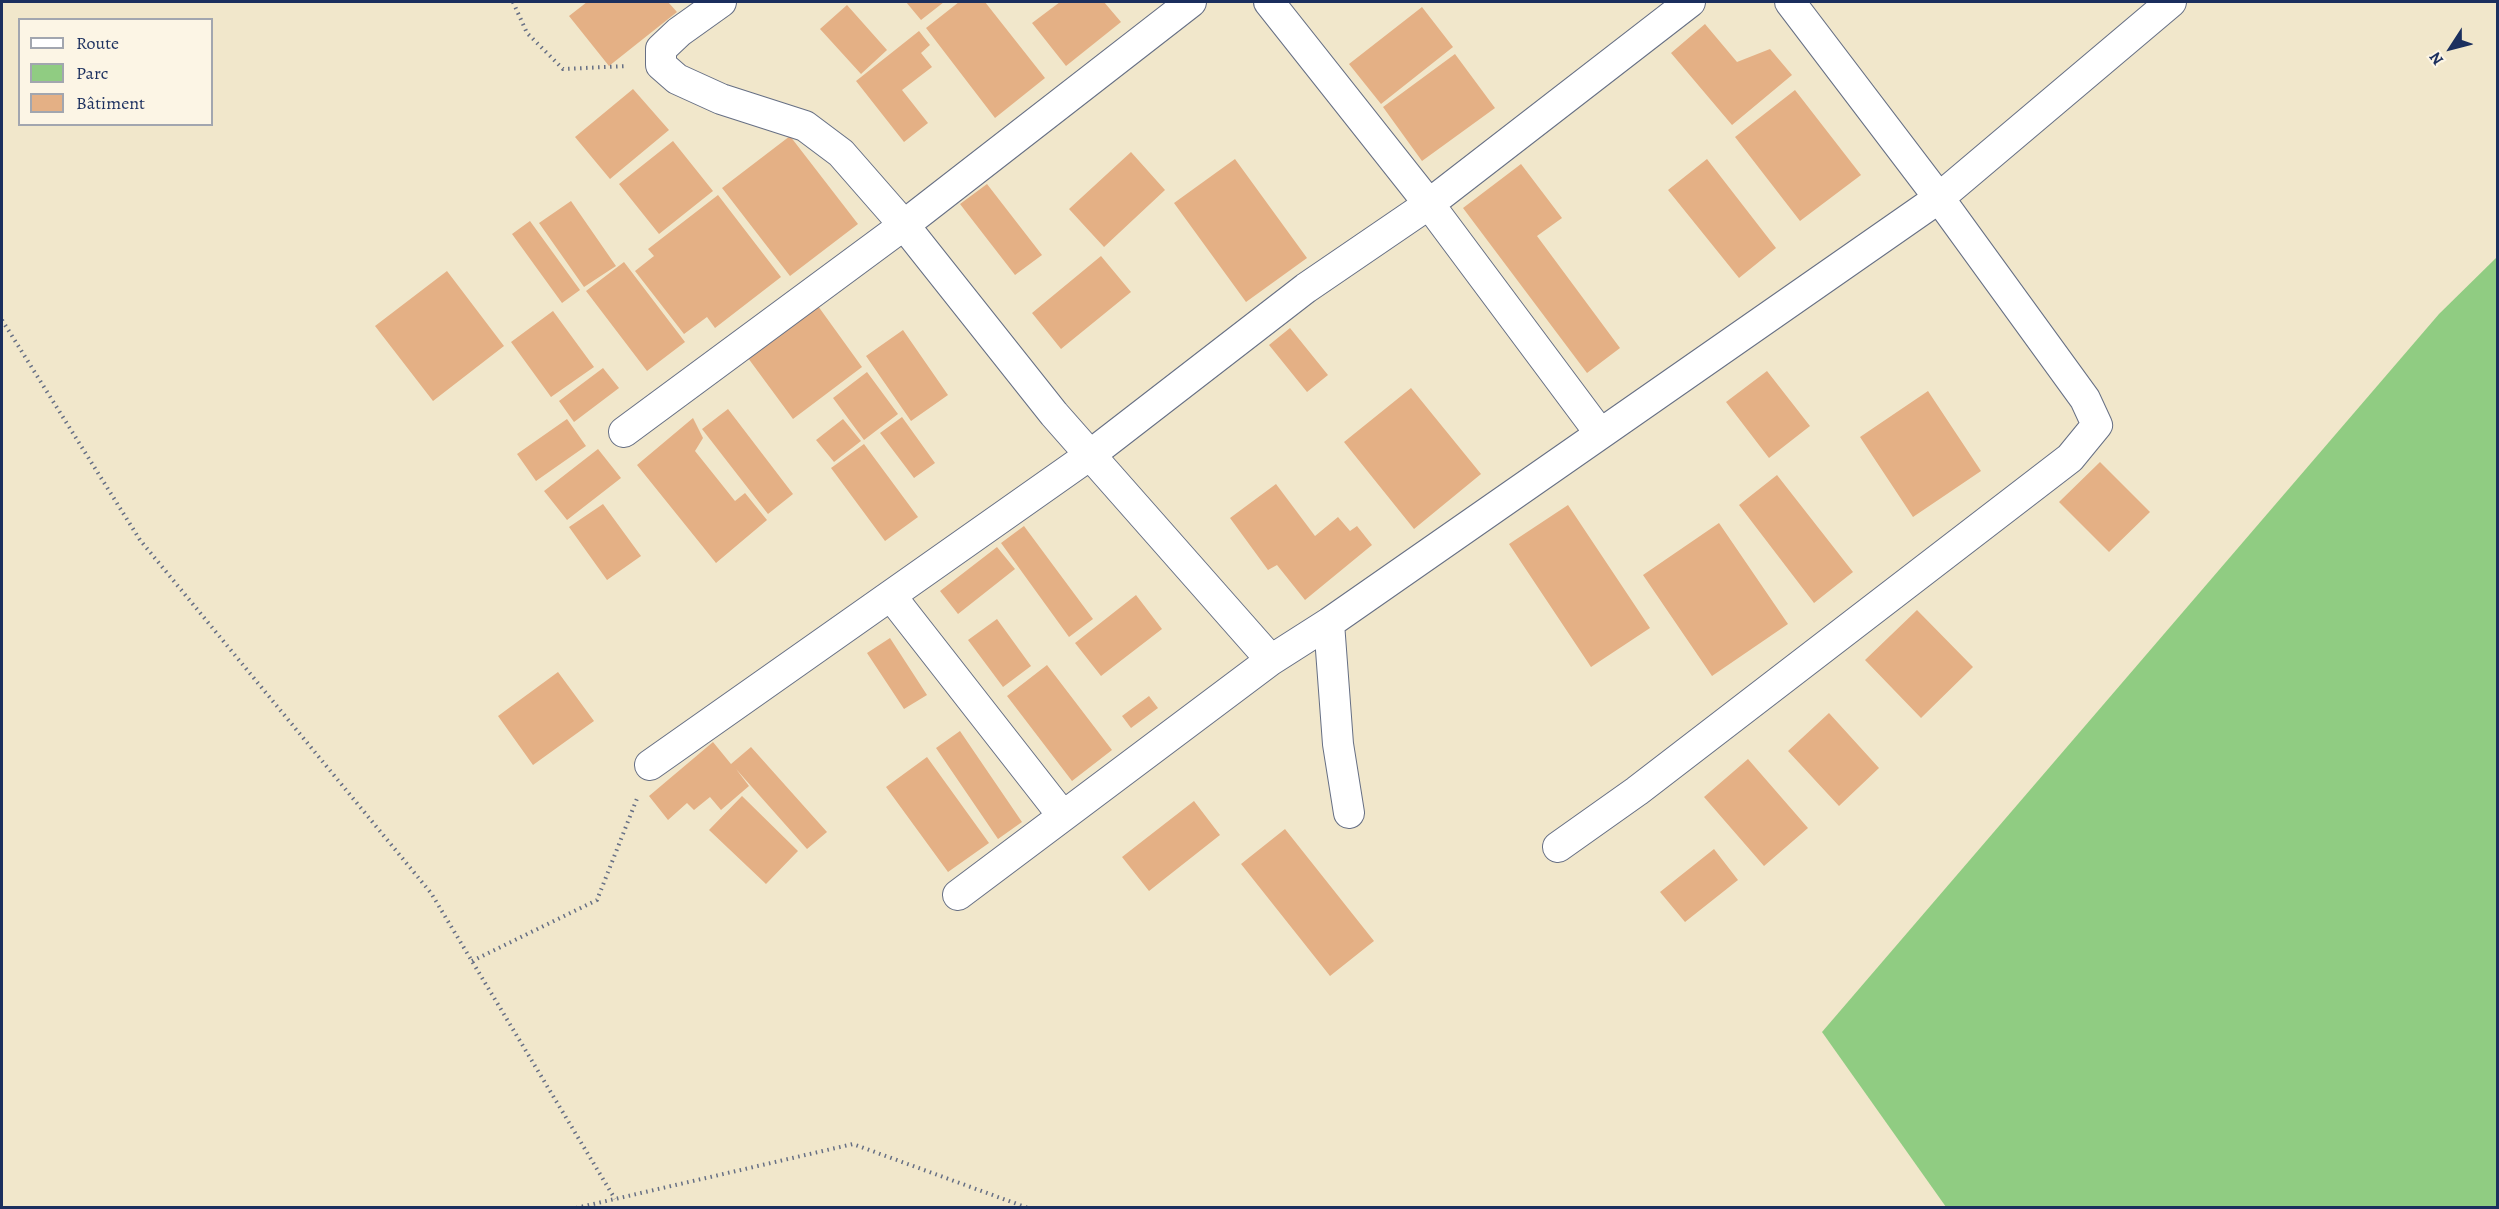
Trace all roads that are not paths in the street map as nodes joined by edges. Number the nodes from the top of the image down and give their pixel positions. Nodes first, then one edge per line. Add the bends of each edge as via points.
1 (721, 2) edge
2 (1191, 2) edge
3 (1269, 2) edge
4 (1690, 2) edge
5 (1790, 2) edge
6 (2171, 2) edge
7 (1939, 198) junction
8 (1429, 204) junction
9 (904, 225) junction
10 (624, 432) dead end
11 (1599, 432) junction
12 (1090, 455) junction
13 (891, 596) junction
14 (1329, 622) junction
15 (1271, 660) junction
16 (650, 765) road end
17 (1349, 813) dead end
18 (1063, 816) junction
19 (1558, 847) dead end
20 (957, 895) dead end

1 - 9 street via 661,49 660,65 676,79 722,99 804,126 841,153
2 - 9 street
3 - 8 street
4 - 8 street
5 - 7 street
6 - 7 street
7 - 11 street
7 - 19 street via 2085,399 2097,425 2070,458 1637,791
8 - 11 street
8 - 12 street via 1306,288
9 - 10 street
9 - 12 street
11 - 14 street
12 - 13 street
12 - 15 street
13 - 16 street
13 - 18 street
14 - 15 street
14 - 17 street via 1338,744
15 - 18 street
18 - 20 street

